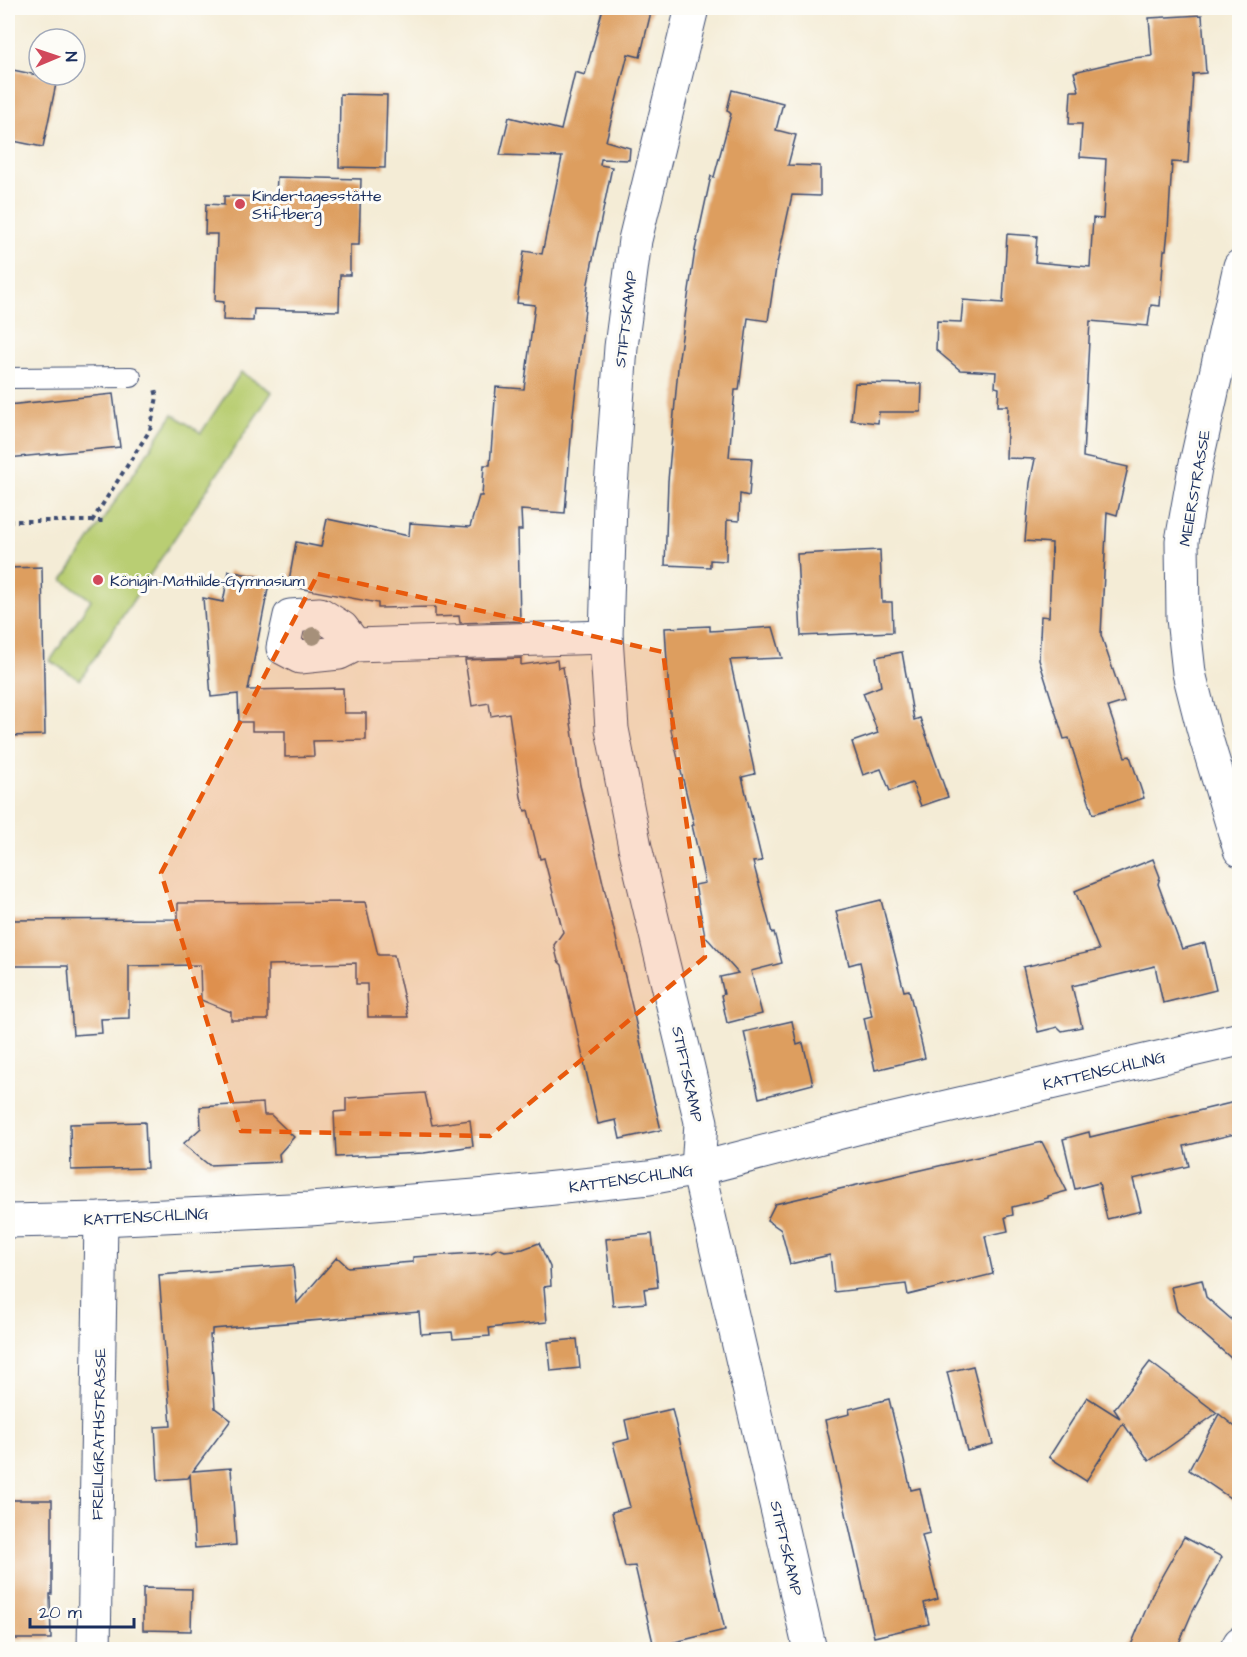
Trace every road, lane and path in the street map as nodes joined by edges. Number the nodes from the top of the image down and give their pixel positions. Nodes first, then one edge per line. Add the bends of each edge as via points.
1 (692, 8) edge
2 (1239, 266) edge
3 (131, 377) joint
4 (8, 378) edge
5 (8, 521) edge
6 (92, 521) junction
7 (103, 521) dead end
8 (606, 637) junction
9 (355, 645) dead end
10 (1239, 850) edge
11 (1239, 1039) edge
12 (698, 1169) junction
13 (101, 1219) junction
14 (8, 1221) edge
15 (1239, 1643) edge
16 (94, 1650) edge
17 (810, 1650) edge
18 (1236, 1650) edge

1 - 8 street, STIFTSKAMP via 633,252 621,347 610,501
2 - 10 street, MEIERSTRASSE via 1195,468 1182,552 1189,673
3 - 4 lane
3 - 6 path via 145,377 154,385 157,397 150,430
5 - 6 path
6 - 7 path
8 - 9 street
8 - 12 street, STIFTSKAMP via 614,739 635,847 701,1122
11 - 12 street, KATTENSCHLING
12 - 13 street, KATTENSCHLING via 488,1195
12 - 17 street, STIFTSKAMP
13 - 14 street, KATTENSCHLING
13 - 16 street, FREILIGRATHSTRASSE
15 - 18 street

